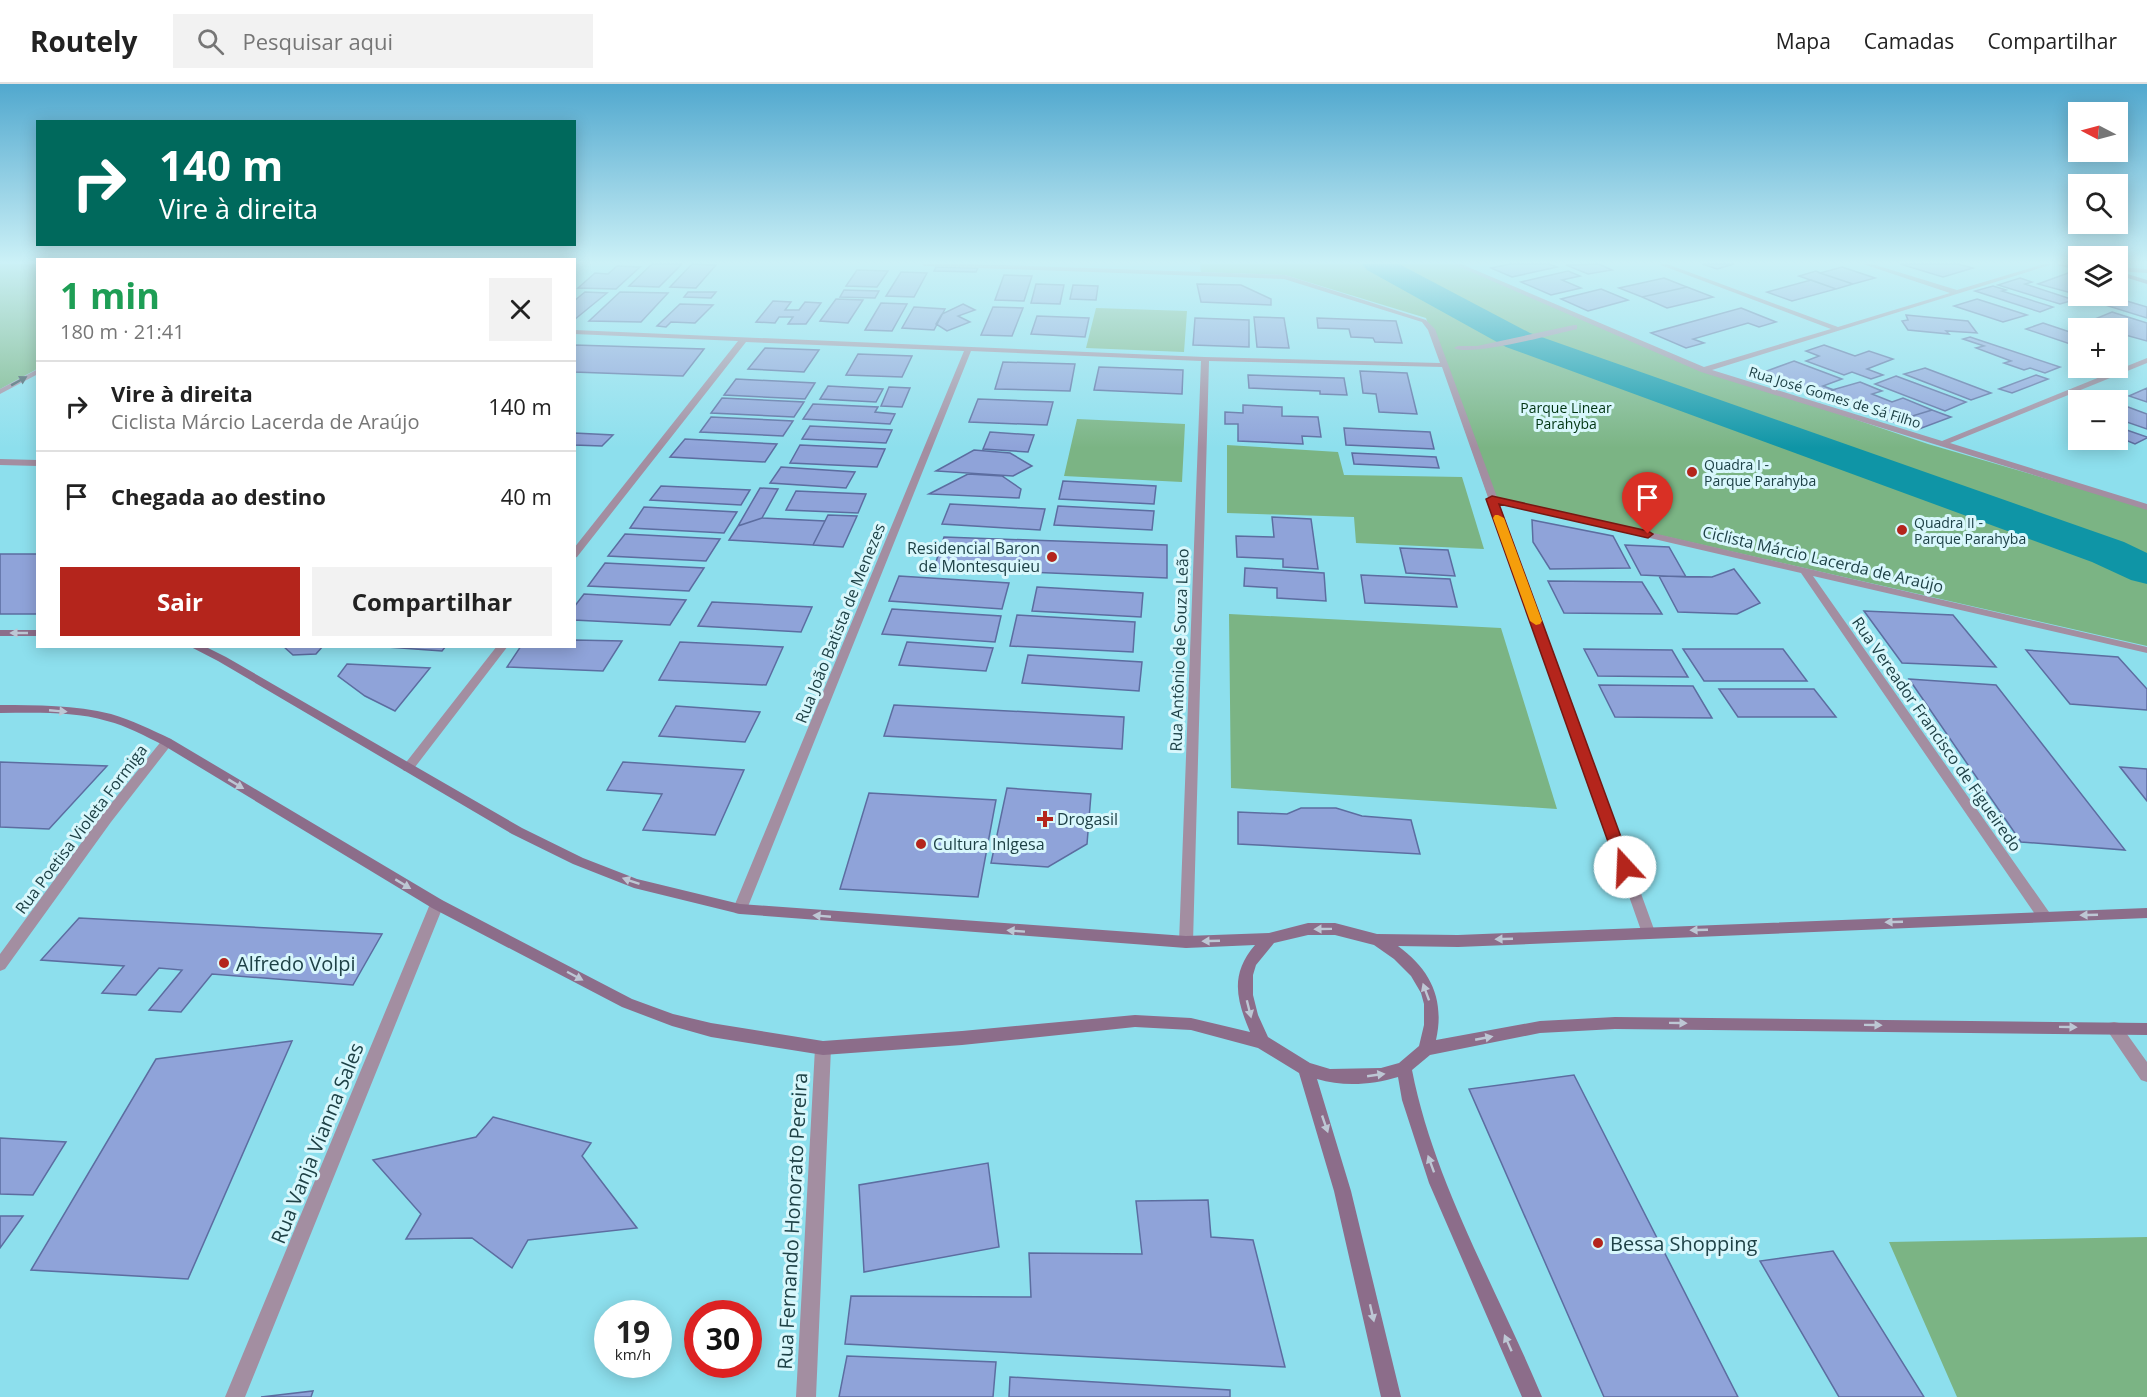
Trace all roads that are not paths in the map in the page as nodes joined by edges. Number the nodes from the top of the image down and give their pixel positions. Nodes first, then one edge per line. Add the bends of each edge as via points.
1 (1427, 325) edge
2 (1599, 325) edge
3 (1828, 325) edge
4 (1850, 325) edge
5 (1574, 327) dead end
6 (1838, 329) junction
7 (576, 332) edge
8 (743, 340) junction
9 (1458, 348) dead end
10 (968, 349) junction
11 (1205, 359) junction
12 (2147, 360) edge
13 (1445, 365) junction
14 (1704, 370) junction
15 (36, 372) edge
16 (0, 392) edge
17 (1941, 444) junction
18 (0, 462) edge
19 (36, 463) edge
20 (1492, 499) junction
21 (2147, 507) edge
22 (576, 552) edge
23 (1804, 570) junction
24 (0, 633) edge
25 (36, 633) edge
26 (199, 648) edge
27 (501, 648) edge
28 (2147, 650) edge
29 (0, 709) edge
30 (167, 742) junction
31 (408, 768) junction
32 (437, 904) junction
33 (740, 909) junction
34 (2147, 913) edge
35 (2043, 916) junction
36 (1648, 932) junction
37 (1269, 939) junction
38 (1377, 940) junction
39 (1186, 942) junction
40 (0, 965) edge
41 (2114, 1028) junction
42 (2147, 1029) edge
43 (1262, 1042) junction
44 (823, 1048) junction
45 (1426, 1049) junction
46 (1404, 1068) junction
47 (1306, 1069) junction
48 (2147, 1074) edge
49 (236, 1397) edge
50 (806, 1397) edge
51 (1391, 1397) edge
52 (1532, 1397) edge

1 - 13 street
2 - 14 street, Rua José Gomes de Sá Filho
3 - 6 street
4 - 6 street
5 - 9 street via 1477,348
6 - 14 street
7 - 8 street
8 - 10 street
8 - 22 street
10 - 11 street
10 - 33 street, Rua João Batista de Menezes
11 - 13 street
11 - 39 street, Rua Antônio de Souza Leão
12 - 17 street
13 - 20 street
14 - 17 street, Rua José Gomes de Sá Filho
16 -> 15 street
17 - 21 street, Rua José Gomes de Sá Filho
18 - 19 street
20 - 23 street, Ciclista Márcio Lacerda de Araújo
20 - 36 street
23 - 28 street, Ciclista Márcio Lacerda de Araújo
23 - 35 street, Rua Vereador Francisco de Figueiredo
25 -> 24 main road
26 - 31 main road
27 - 31 street
29 -> 30 main road via 89,714 123,721
30 -> 32 main road
30 - 40 street, Rua Poetisa Violeta Formiga
33 -> 31 main road via 634,883 578,861
32 -> 44 main road via 627,1003 672,1020
32 - 49 street, Rua Vanja Vianna Sales
39 -> 33 main road
34 -> 35 main road
35 -> 36 main road
36 -> 38 main road via 1458,941
38 -> 37 main road via 1335,929 1308,930
37 -> 39 main road
37 -> 43 main road via 1249,966 1244,992
45 -> 38 main road via 1432,1017 1428,992 1411,963
41 - 42 main road
45 -> 41 main road via 1540,1027 1615,1023
41 - 48 street
43 - 44 main road via 1191,1024 1135,1021
43 - 47 main road
44 - 50 street, Rua Fernando Honorato Pereira
45 - 46 main road
47 -> 46 main road via 1354,1077
52 -> 46 main road via 1438,1184 1410,1100
47 -> 51 main road via 1329,1135

